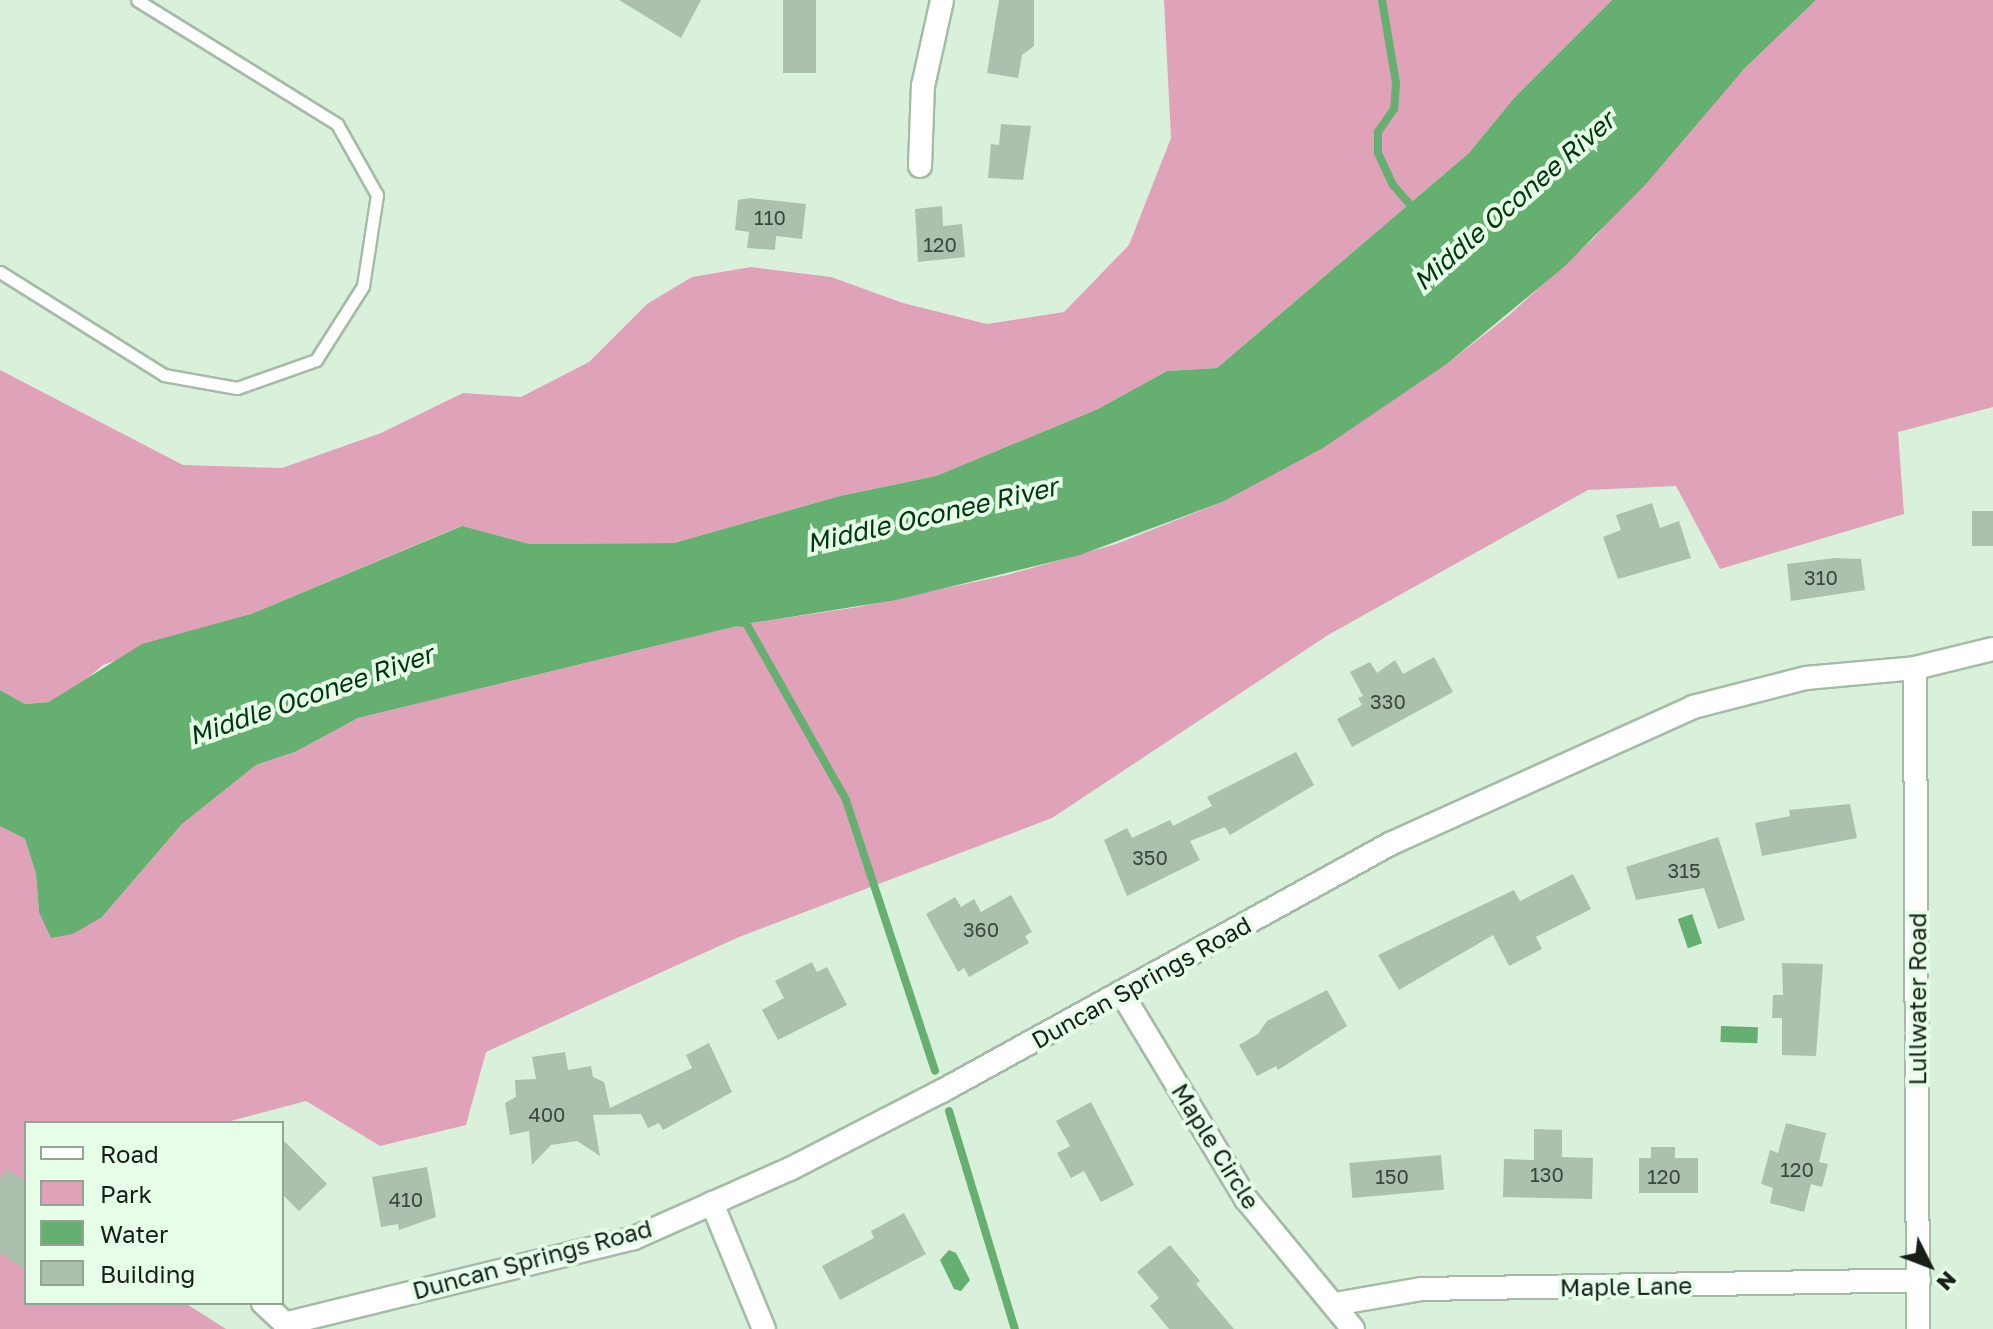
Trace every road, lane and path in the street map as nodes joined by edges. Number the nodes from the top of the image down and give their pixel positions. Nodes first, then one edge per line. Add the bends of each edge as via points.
1 (137, 0) edge
2 (942, 0) edge
3 (920, 166) dead end
4 (0, 272) edge
5 (1993, 649) edge
6 (1915, 668) junction
7 (1121, 992) junction
8 (712, 1203) junction
9 (1919, 1280) junction
10 (1335, 1304) junction
11 (265, 1305) edge
12 (290, 1326) edge
13 (764, 1329) edge
14 (1353, 1329) edge
15 (1918, 1329) edge

1 - 4 lane via 337,124 377,195 363,286 316,360 237,388 164,375
2 - 3 street via 923,86
5 - 6 street, Duncan Springs Road
6 - 7 street, Duncan Springs Road via 1845,672 1740,692 1613,739 1546,776 1390,844
6 - 9 street, Lullwater Road
7 - 8 street, Duncan Springs Road via 942,1091
7 - 10 street, Maple Circle via 1246,1199
8 - 12 street, Duncan Springs Road via 634,1238
8 - 13 street
9 - 10 street, Maple Lane via 1421,1289
9 - 15 street, Lullwater Road
10 - 14 street, Maple Circle
11 - 12 street

